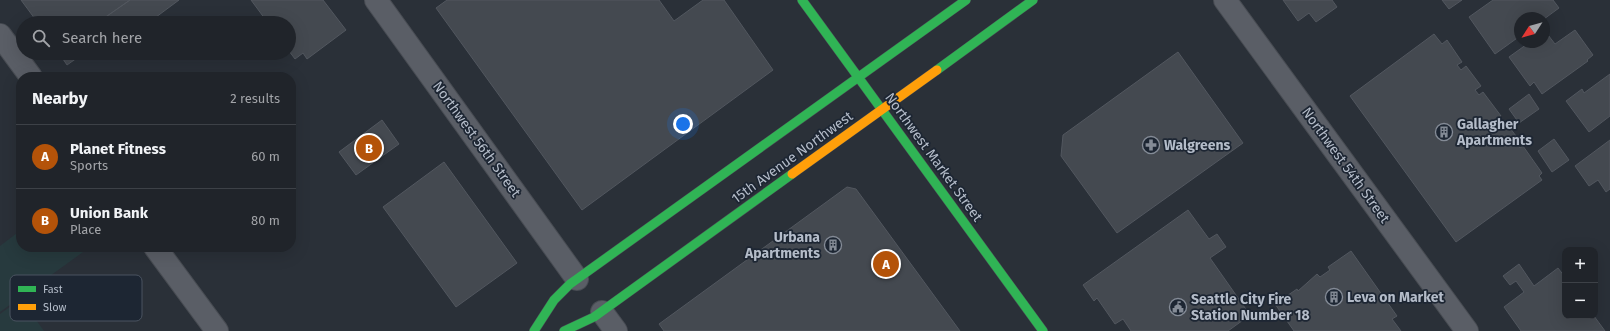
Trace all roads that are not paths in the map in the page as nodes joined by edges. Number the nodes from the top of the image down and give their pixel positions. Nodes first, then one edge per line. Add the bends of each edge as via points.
1 (376, 0) edge
2 (802, 0) edge
3 (966, 0) edge
4 (1033, 0) edge
5 (1225, 0) edge
6 (0, 35) edge
7 (16, 57) edge
8 (18, 60) edge
9 (26, 72) edge
10 (858, 77) junction
11 (881, 110) junction
12 (159, 252) edge
13 (577, 279) junction
14 (602, 312) junction
15 (217, 331) edge
16 (534, 331) edge
17 (564, 331) edge
18 (616, 331) edge
19 (1043, 331) edge
20 (1467, 331) edge

1 - 13 street, Northwest 56th Street
2 - 10 main road, Northwest Market Street
3 - 10 main road, 15th Avenue Northwest
4 - 11 main road, 15th Avenue Northwest
5 - 20 street, Northwest 54th Street
6 - 7 street
8 - 9 street
10 - 11 main road, Northwest Market Street
10 - 13 main road, 15th Avenue Northwest
11 - 14 main road, 15th Avenue Northwest
11 - 19 main road, Northwest Market Street
12 - 15 street
13 - 16 main road, 15th Avenue Northwest via 555,297
14 - 17 main road, 15th Avenue Northwest
14 - 18 street

